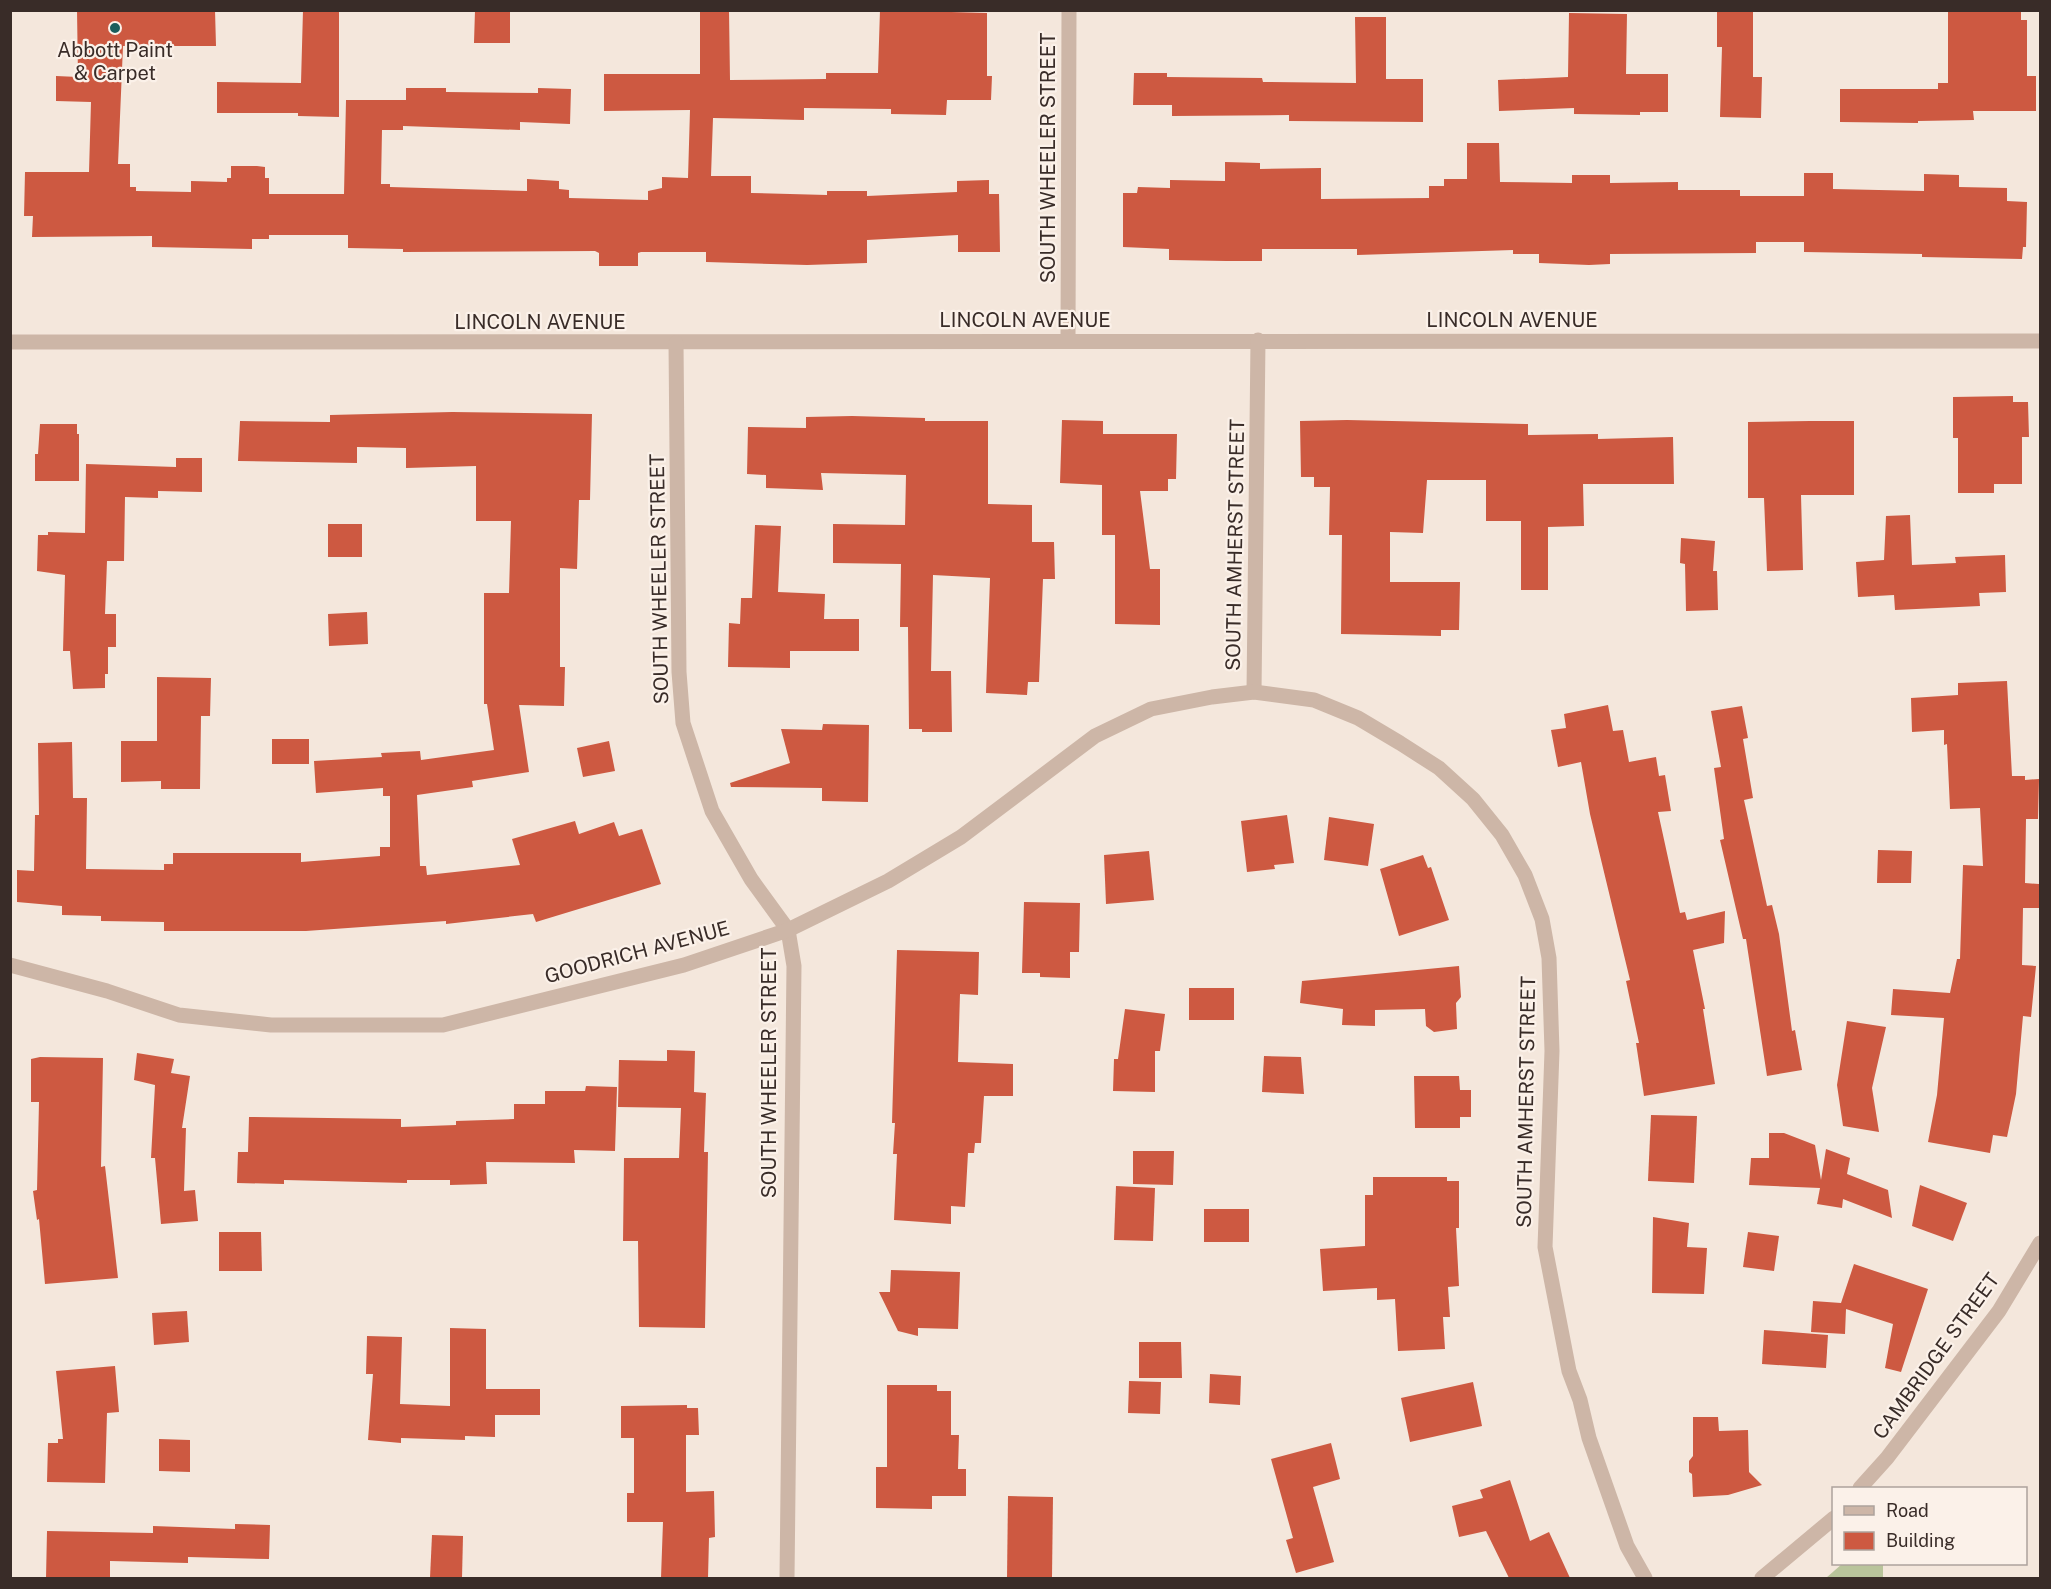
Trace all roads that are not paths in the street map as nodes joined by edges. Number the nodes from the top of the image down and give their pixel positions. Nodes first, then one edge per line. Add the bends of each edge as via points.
1 (1069, 10) edge
2 (1258, 340) junction
3 (1068, 341) junction
4 (2040, 341) edge
5 (10, 342) edge
6 (676, 343) junction
7 (1254, 692) junction
8 (788, 930) junction
9 (10, 965) edge
10 (2040, 1243) edge
11 (1861, 1487) edge
12 (1832, 1519) edge
13 (787, 1578) edge
14 (1645, 1578) edge
15 (1762, 1578) edge

1 - 3 street, SOUTH WHEELER STREET
2 - 3 street, LINCOLN AVENUE
2 - 4 street, LINCOLN AVENUE
2 - 7 street, SOUTH AMHERST STREET
3 - 6 street, LINCOLN AVENUE
5 - 6 street, LINCOLN AVENUE
6 - 8 street, SOUTH WHEELER STREET via 679,672 683,723 712,811 751,879
7 - 8 street, GOODRICH AVENUE via 1150,709 1095,736 961,837 888,881
7 - 14 street, SOUTH AMHERST STREET via 1314,700 1358,718 1439,768 1502,835 1525,875 1542,919 1552,1004 1545,1247 1569,1371 1589,1438 1627,1546
8 - 9 street, GOODRICH AVENUE via 684,966 443,1024 271,1024 178,1014
8 - 13 street, SOUTH WHEELER STREET via 794,966
10 - 11 street, CAMBRIDGE STREET via 1999,1311
12 - 15 street

